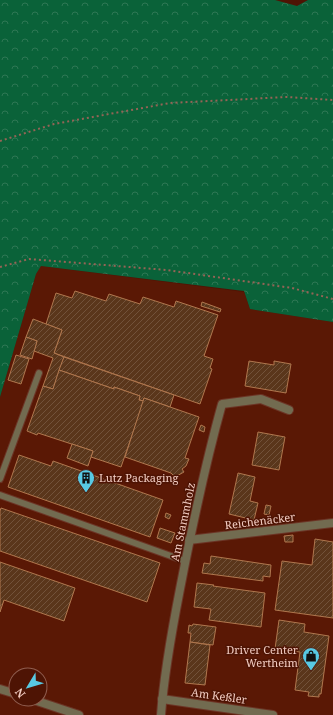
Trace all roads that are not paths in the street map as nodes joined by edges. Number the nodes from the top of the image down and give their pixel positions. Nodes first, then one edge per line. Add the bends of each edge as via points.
1 (39, 373) dead end
2 (289, 410) dead end
3 (0, 479) edge
4 (0, 495) edge
5 (333, 523) edge
6 (189, 540) junction
7 (185, 561) junction
8 (162, 699) junction
9 (48, 705) edge
10 (79, 715) edge
11 (161, 715) edge
12 (273, 715) edge

1 - 3 lane
2 - 6 street, Am Stammholz via 261,399 222,404
4 - 7 lane
5 - 6 street, Reichenäcker
6 - 7 street, Am Stammholz
7 - 8 street, Am Stammholz
8 - 11 street, Am Stammholz
8 - 12 street, Am Keßler
9 - 10 street

